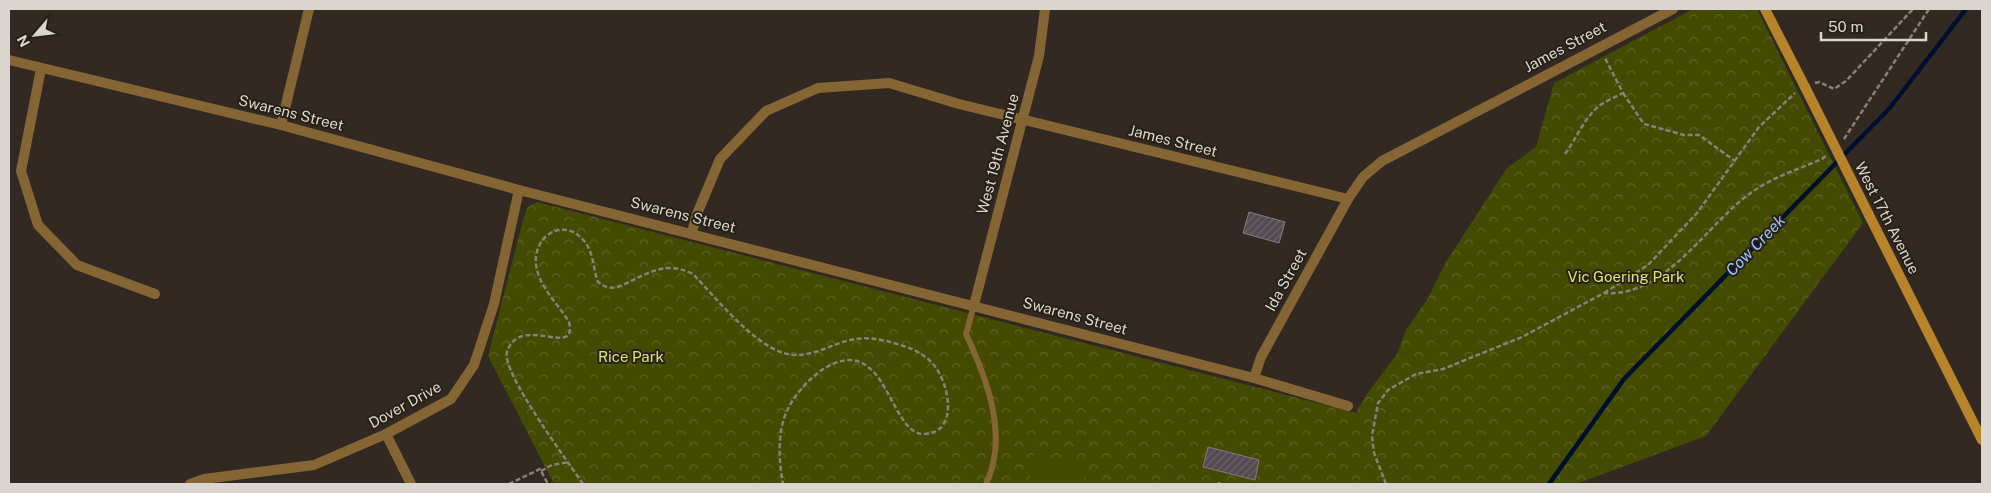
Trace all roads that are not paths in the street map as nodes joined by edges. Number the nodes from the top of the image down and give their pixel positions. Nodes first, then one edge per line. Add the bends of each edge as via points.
1 (309, 9) edge
2 (1045, 9) edge
3 (1672, 9) edge
4 (1765, 9) edge
5 (9, 60) edge
6 (41, 69) junction
7 (1022, 120) junction
8 (282, 125) junction
9 (519, 190) junction
10 (1348, 198) junction
11 (692, 232) junction
12 (155, 294) dead end
13 (974, 305) junction
14 (1254, 378) junction
15 (1348, 406) dead end
16 (386, 434) junction
17 (1982, 440) edge
18 (190, 484) edge
19 (411, 484) edge
20 (986, 484) edge

1 - 8 street
2 - 7 street, West 19th Avenue via 1039,56
3 - 10 street, James Street via 1382,161
4 - 17 street, West 17th Avenue, bridge
5 - 6 street, Swarens Street
6 - 8 street, Swarens Street
6 - 12 street via 21,172 38,225 77,265
7 - 10 street, James Street
7 - 11 street, James Street via 890,83 818,88 766,111 720,158
7 - 13 street, West 19th Avenue
8 - 9 street, Swarens Street
9 - 11 street, Swarens Street
9 - 16 street, Dover Drive via 494,304 474,365 451,399
10 - 14 street, Ida Street via 1260,357
11 - 13 street, Swarens Street
13 - 14 street, Swarens Street
13 - 20 lane via 966,334 983,371 996,426 992,472
14 - 15 street, Swarens Street
16 - 18 street, Dover Drive via 314,465 204,479
16 - 19 street

